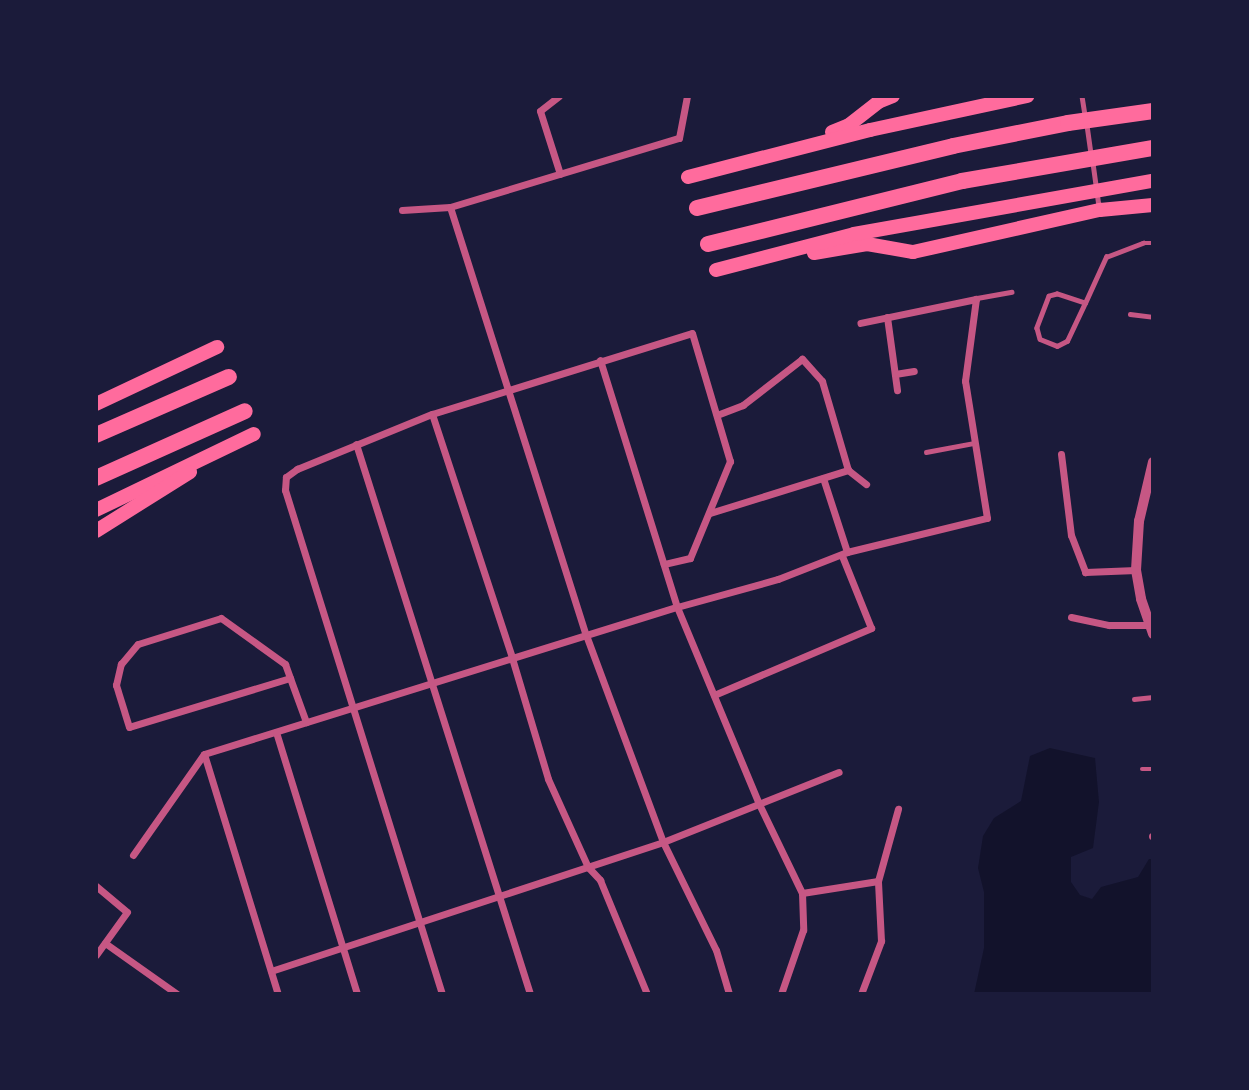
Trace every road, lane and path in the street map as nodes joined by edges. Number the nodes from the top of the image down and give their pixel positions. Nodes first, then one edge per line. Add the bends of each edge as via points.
1 (559, 96) edge
2 (687, 96) edge
3 (893, 96) edge
4 (1027, 96) edge
5 (1082, 96) edge
6 (1153, 111) edge
7 (1153, 148) edge
8 (765, 157) junction
9 (559, 174) junction
10 (688, 177) dead end
11 (1153, 181) edge
12 (1153, 205) edge
13 (450, 207) junction
14 (697, 208) dead end
15 (402, 210) dead end
16 (1100, 210) junction
17 (1153, 243) edge
18 (708, 244) dead end
19 (746, 261) junction
20 (716, 270) dead end
21 (1011, 292) dead end
22 (976, 299) junction
23 (1085, 303) junction
24 (1130, 314) dead end
25 (887, 317) junction
26 (1153, 317) edge
27 (860, 323) dead end
28 (216, 346) dead end
29 (600, 360) junction
30 (914, 372) dead end
31 (895, 374) junction
32 (229, 377) dead end
33 (510, 389) junction
34 (897, 390) dead end
35 (96, 404) edge
36 (245, 411) dead end
37 (432, 414) junction
38 (717, 415) junction
39 (254, 434) dead end
40 (96, 435) edge
41 (235, 443) junction
42 (975, 443) junction
43 (356, 444) junction
44 (926, 452) dead end
45 (1060, 454) dead end
46 (1153, 462) edge
47 (848, 470) junction
48 (96, 478) edge
49 (822, 478) junction
50 (866, 484) dead end
51 (96, 510) edge
52 (710, 513) junction
53 (96, 531) edge
54 (844, 554) junction
55 (664, 564) junction
56 (1136, 570) junction
57 (677, 607) junction
58 (1071, 617) dead end
59 (1151, 629) edge
60 (586, 635) junction
61 (512, 658) junction
62 (290, 678) junction
63 (433, 683) junction
64 (713, 695) junction
65 (1153, 697) edge
66 (1134, 699) dead end
67 (354, 707) junction
68 (306, 722) junction
69 (276, 732) junction
70 (204, 754) junction
71 (1142, 769) dead end
72 (1153, 769) edge
73 (839, 772) dead end
74 (759, 804) junction
75 (898, 810) dead end
76 (663, 842) junction
77 (133, 855) dead end
78 (588, 867) junction
79 (878, 881) junction
80 (96, 886) edge
81 (802, 893) junction
82 (499, 896) junction
83 (420, 922) junction
84 (104, 943) junction
85 (342, 948) junction
86 (96, 955) edge
87 (271, 971) junction
88 (177, 994) edge
89 (278, 994) edge
90 (357, 994) edge
91 (442, 994) edge
92 (530, 994) edge
93 (647, 994) edge
94 (729, 994) edge
95 (781, 994) edge
96 (861, 994) edge

1 - 9 street via 540,111
2 - 9 street via 679,138
3 - 8 highway via 865,109 849,125
4 - 8 highway
5 - 16 lane
6 - 14 highway via 953,146
7 - 18 highway via 949,184
8 - 10 highway
9 - 13 street
11 - 19 highway via 854,234
12 - 16 highway
13 - 15 street
13 - 33 street
16 - 19 highway via 941,248 913,252 867,244
17 - 23 lane via 1106,257
19 - 20 highway
21 - 22 lane
22 - 25 street
22 - 42 street via 965,381
23 - 23 lane via 1067,341 1057,346 1041,339 1037,328 1049,296 1058,293
24 - 26 lane
25 - 27 street
25 - 31 street
28 - 35 highway
29 - 33 street
29 - 38 street via 692,333
29 - 55 street
30 - 31 street
31 - 34 street
32 - 40 highway
33 - 37 street
33 - 60 street
36 - 48 highway
37 - 43 street
37 - 61 street
38 - 47 street via 743,405 802,359 822,381
38 - 52 street via 730,461
39 - 41 highway
41 - 51 highway
41 - 53 highway
42 - 44 lane
42 - 54 street via 987,518
43 - 63 street
43 - 67 street via 297,469 286,477 285,490
45 - 56 street via 1071,535 1085,572
46 - 56 street via 1139,521
47 - 49 street
47 - 50 street
49 - 52 street
49 - 54 street
52 - 55 street via 690,558
54 - 57 street via 778,579
54 - 64 street via 871,628
55 - 57 street
56 - 59 street
57 - 60 street
57 - 64 street
58 - 59 street
60 - 61 street
60 - 76 street
61 - 63 street
61 - 78 street via 548,779
62 - 62 street via 285,664 222,618 138,644 121,664 116,685 130,727
62 - 68 street
63 - 67 street
63 - 82 street
64 - 74 street
65 - 66 lane
67 - 68 street
67 - 83 street
68 - 69 street
69 - 70 street
69 - 85 street
70 - 77 street
70 - 87 street
71 - 72 lane
73 - 74 street
74 - 76 street
74 - 81 street
75 - 79 street
76 - 78 street
76 - 94 street via 716,950
78 - 82 street
78 - 93 street via 600,880
79 - 81 street
79 - 96 street via 881,941
80 - 84 street via 127,912
81 - 95 street via 803,930
82 - 83 street
82 - 92 street
83 - 85 street
83 - 91 street
84 - 86 street
84 - 88 street
85 - 87 street
85 - 90 street
87 - 89 street

